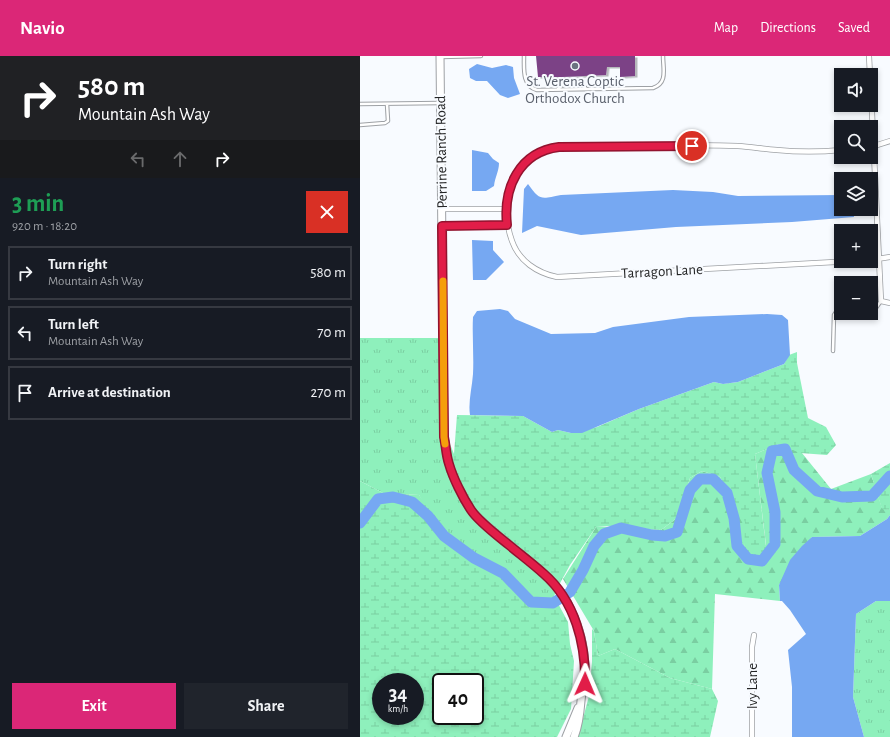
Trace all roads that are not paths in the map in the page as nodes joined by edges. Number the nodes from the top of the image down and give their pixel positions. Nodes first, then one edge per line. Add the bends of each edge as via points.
1 (440, 56) edge
2 (481, 56) edge
3 (524, 56) edge
4 (663, 56) edge
5 (869, 56) edge
6 (870, 68) edge
7 (586, 89) junction
8 (558, 90) junction
9 (441, 103) junction
10 (360, 104) edge
11 (387, 104) junction
12 (360, 125) edge
13 (890, 141) edge
14 (878, 145) edge
15 (834, 150) edge
16 (873, 164) edge
17 (442, 209) junction
18 (507, 209) junction
19 (876, 224) edge
20 (507, 225) junction
21 (442, 226) junction
22 (890, 258) edge
23 (878, 259) joint
24 (834, 262) edge
25 (881, 301) junction
26 (890, 303) edge
27 (878, 305) edge
28 (834, 320) edge
29 (834, 351) dead end
30 (754, 636) dead end
31 (581, 701) junction
32 (566, 737) edge
33 (574, 737) edge
34 (752, 737) edge

1 - 2 lane
1 - 9 street, Perrine Ranch Road
3 - 8 lane via 524,73 528,85 537,90
4 - 7 lane via 663,78 659,86
5 - 6 street
7 - 8 lane
7 - 8 lane via 581,82 574,80 566,81
9 - 11 lane
9 - 17 street, Perrine Ranch Road
10 - 11 lane
11 - 12 lane via 388,121
13 - 14 street
15 - 18 street, Tarragon Lane via 785,150 739,146 556,148 538,153 519,169 511,186
16 - 19 street
17 - 18 street
17 - 21 street, Perrine Ranch Road
18 - 20 street, Tarragon Lane
20 - 21 street
20 - 24 street, Tarragon Lane via 515,248 526,262 551,276
21 - 31 street, Perrine Ranch Road via 444,437 449,464 471,511 545,574 572,612 583,646 585,684
22 - 23 street
23 - 25 street
25 - 26 street
25 - 27 lane
28 - 29 lane
30 - 34 street, Ivy Lane
31 - 32 street, Perrine Ranch Road
31 - 33 street, Perrine Ranch Road

